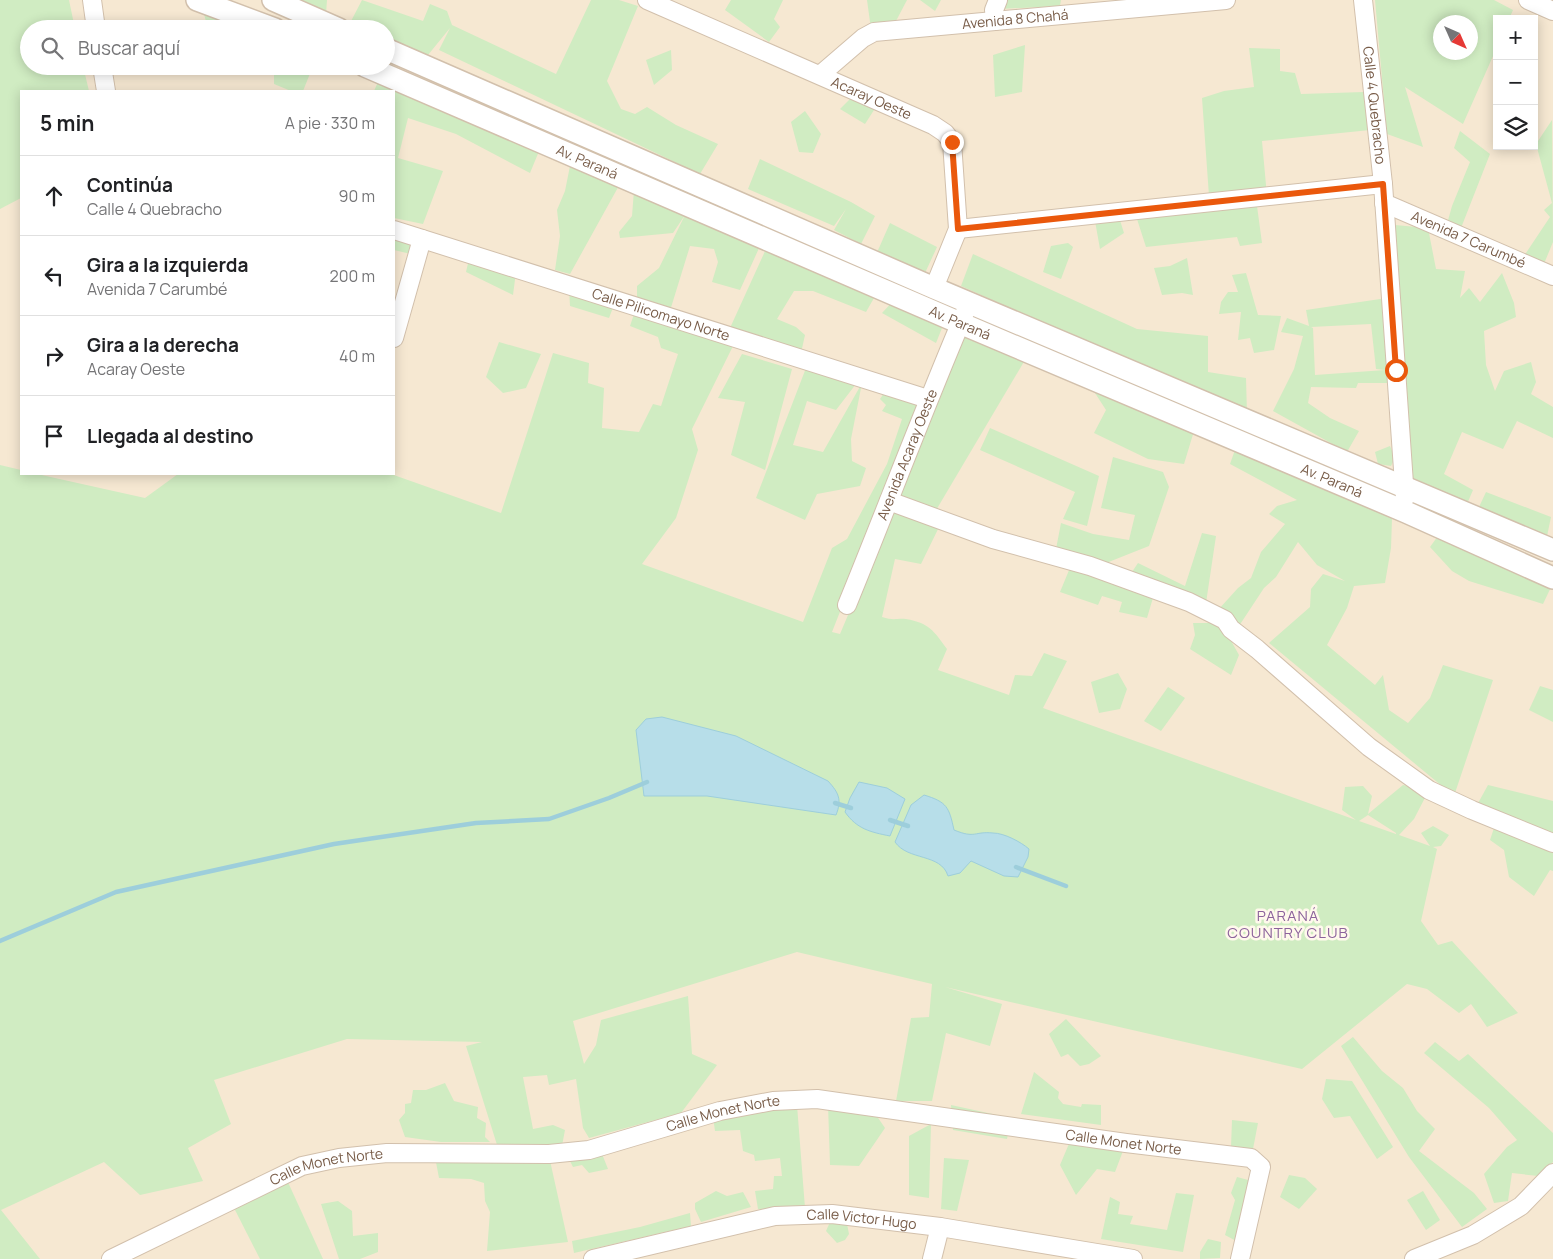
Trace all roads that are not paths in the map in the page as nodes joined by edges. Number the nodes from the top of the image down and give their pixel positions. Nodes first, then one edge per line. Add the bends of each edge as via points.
1 (92, 0) edge
2 (197, 0) edge
3 (273, 0) edge
4 (647, 0) edge
5 (998, 0) edge
6 (1226, 0) edge
7 (1363, 0) edge
8 (1528, 0) edge
9 (1553, 11) edge
10 (95, 20) edge
11 (251, 20) edge
12 (319, 20) edge
13 (995, 21) junction
14 (395, 54) edge
15 (103, 75) edge
16 (386, 75) edge
17 (820, 75) junction
18 (106, 90) edge
19 (1383, 184) junction
20 (1384, 203) junction
21 (958, 229) junction
22 (395, 230) edge
23 (422, 239) junction
24 (1553, 276) edge
25 (934, 288) junction
26 (969, 302) junction
27 (960, 323) junction
28 (395, 334) edge
29 (928, 399) junction
30 (1404, 487) junction
31 (889, 502) junction
32 (1406, 512) junction
33 (1553, 550) edge
34 (1553, 578) edge
35 (846, 605) dead end
36 (1553, 843) edge
37 (1553, 1173) edge
38 (940, 1227) junction
39 (1449, 1252) edge
40 (111, 1259) edge
41 (593, 1259) edge
42 (932, 1259) edge
43 (1133, 1259) edge
44 (1240, 1259) edge
45 (1414, 1259) edge

1 - 10 street
2 - 11 street
3 - 12 street
4 - 17 street, Acaray Oeste
5 - 13 street via 994,10
6 - 13 street, Avenida 8 Chahá
7 - 19 street, Calle 4 Quebracho
8 - 9 street
13 - 17 street, Avenida 8 Chahá via 874,32
14 - 25 street, Av. Paraná
15 - 18 street
16 - 27 street, Av. Paraná
17 - 21 street, Acaray Oeste via 933,125 950,137
19 - 20 street, Calle 4 Quebracho
19 - 21 street
20 - 24 street, Avenida 7 Carumbé
20 - 30 street, Calle 4 Quebracho
21 - 25 street, Acaray Oeste
22 - 23 street, Calle Pilicomayo Norte
23 - 28 street
23 - 29 street, Calle Pilicomayo Norte
25 - 26 street, Av. Paraná
26 - 27 street, Avenida Acaray Oeste
26 - 30 street, Av. Paraná
27 - 29 street, Avenida Acaray Oeste
27 - 32 street, Av. Paraná
29 - 31 street, Avenida Acaray Oeste
30 - 32 street, Calle 4 Quebracho
30 - 33 street, Av. Paraná
31 - 35 street, Avenida Acaray Oeste
31 - 36 street via 993,539 1090,566 1225,620 1231,629 1369,747 1429,790
32 - 34 street, Av. Paraná
37 - 39 street via 1521,1206
38 - 41 street, Calle Victor Hugo via 832,1214 775,1216
38 - 42 street
38 - 43 street, Calle Victor Hugo
39 - 45 street
40 - 44 street, Calle Monet Norte via 302,1166 387,1153 549,1154 589,1150 720,1111 773,1101 817,1099 1251,1158 1260,1167

